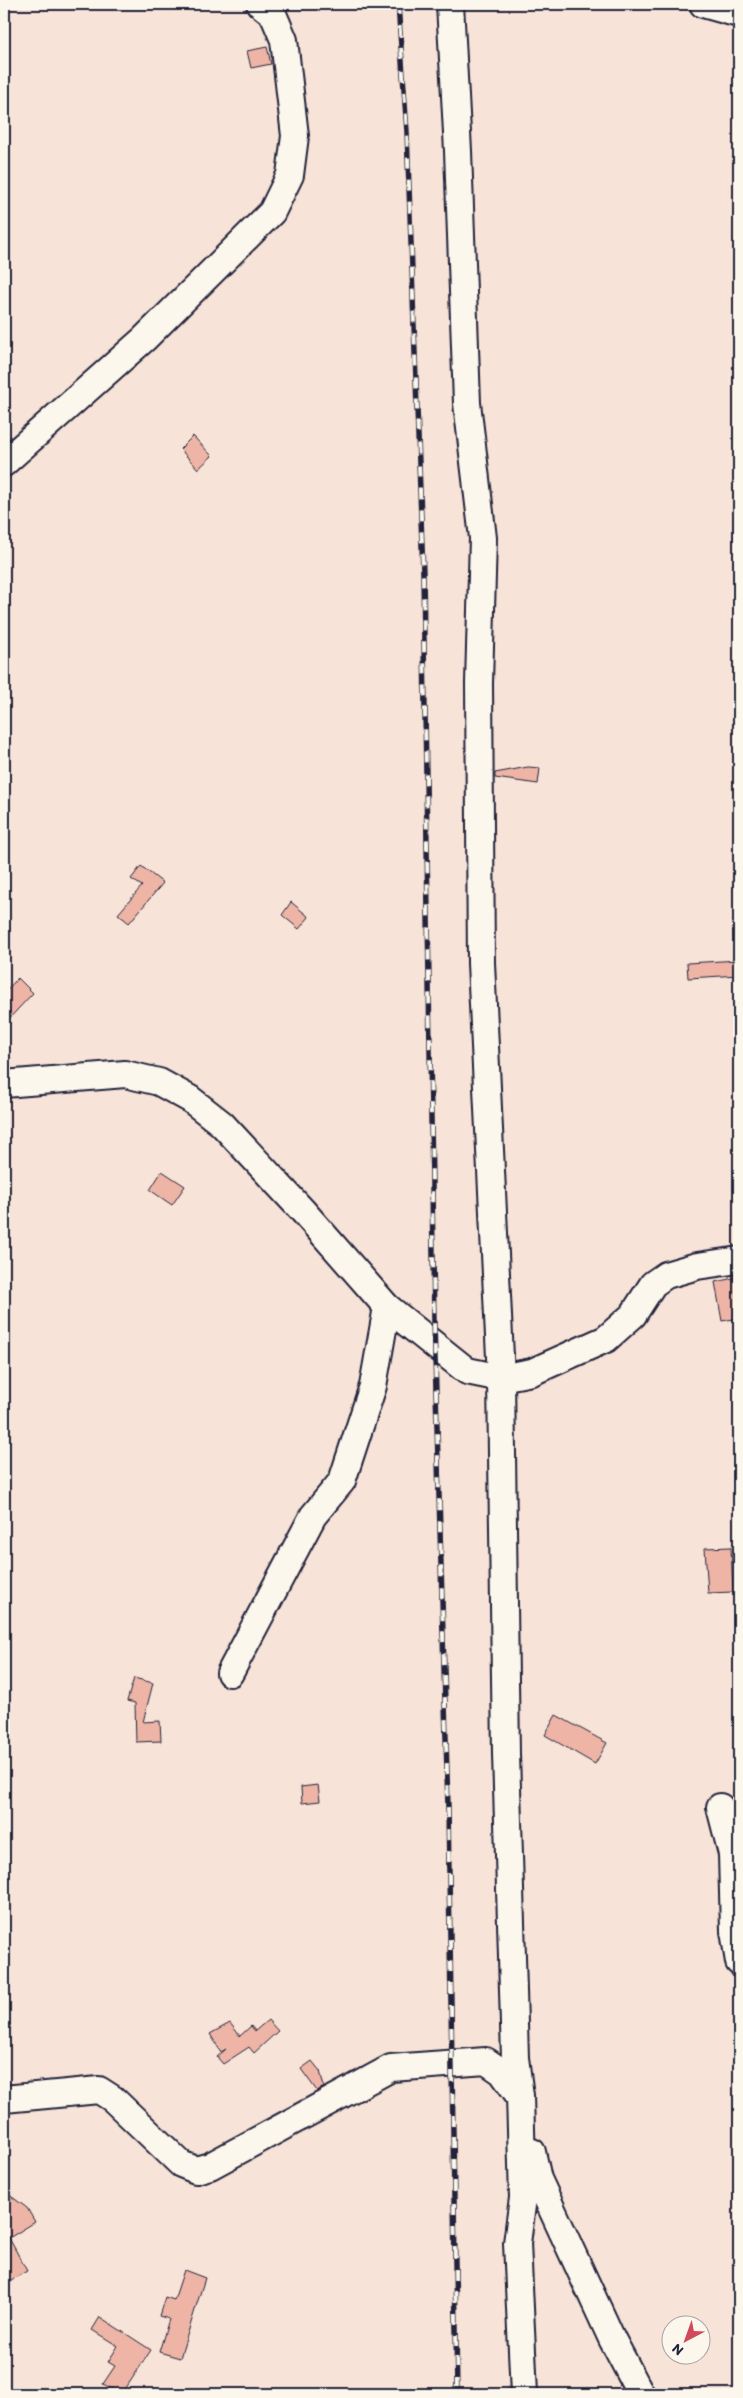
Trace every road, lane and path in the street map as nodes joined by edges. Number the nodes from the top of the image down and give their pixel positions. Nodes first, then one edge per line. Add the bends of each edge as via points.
1 (450, 4) edge
2 (703, 4) edge
3 (273, 7) edge
4 (739, 14) edge
5 (4, 463) edge
6 (4, 1084) edge
7 (739, 1260) edge
8 (387, 1307) junction
9 (501, 1378) junction
10 (230, 1673) dead end
11 (720, 1807) dead end
12 (739, 1962) edge
13 (520, 2096) junction
14 (4, 2099) edge
15 (524, 2394) edge
16 (642, 2394) edge

1 - 9 street via 467,402 483,538 479,682 481,963
2 - 4 street
3 - 5 street via 284,40 295,136 290,175 272,212 144,339
6 - 8 street via 125,1074 159,1082 190,1099 229,1132
7 - 9 street via 697,1266 666,1275 653,1284 633,1315 606,1339 532,1372
8 - 9 street via 467,1370
8 - 10 street via 373,1386 342,1481 313,1516
9 - 13 street via 507,1792 515,2058
11 - 12 street via 732,1854 734,1931
13 - 14 street via 502,2072 486,2062 391,2068 210,2166 196,2170 181,2164 113,2099 99,2090
13 - 15 street via 523,2198 517,2243
13 - 16 street via 538,2179 612,2339

